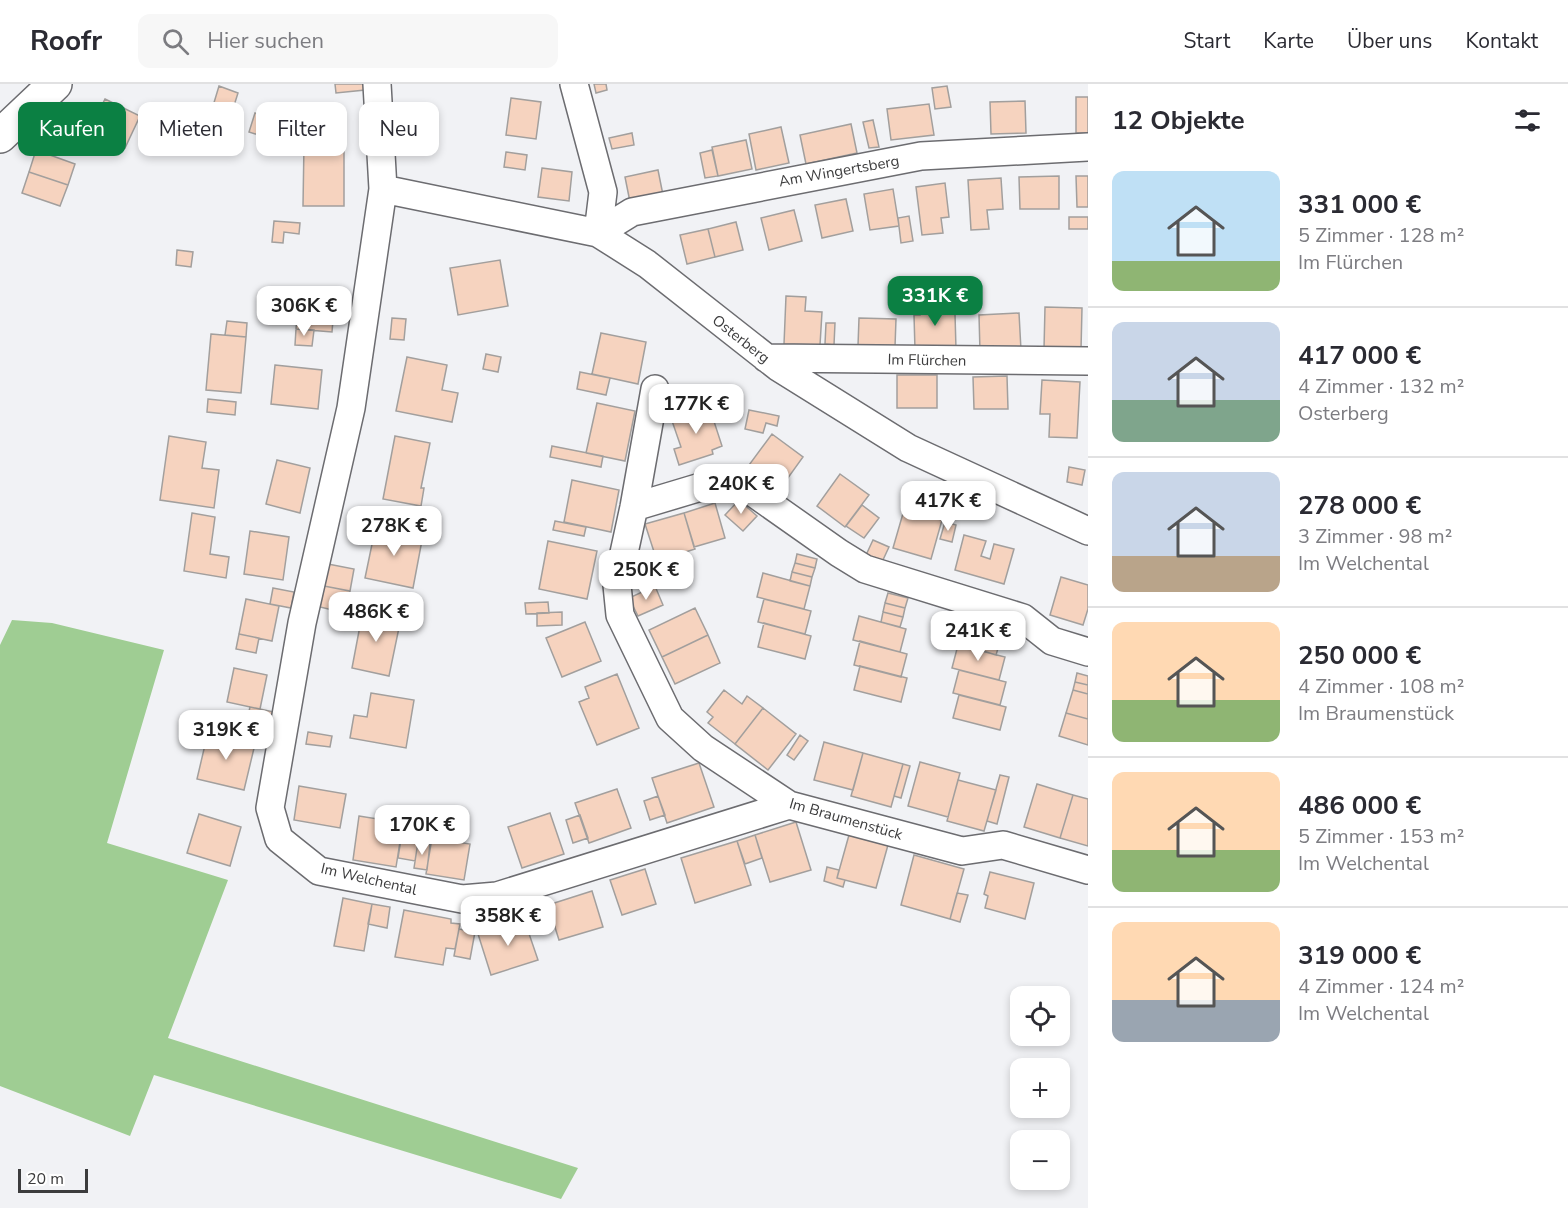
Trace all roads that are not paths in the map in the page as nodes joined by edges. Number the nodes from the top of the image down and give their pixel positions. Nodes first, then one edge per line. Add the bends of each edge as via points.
1 (55, 84) edge
2 (377, 84) edge
3 (574, 84) edge
4 (0, 136) edge
5 (1088, 147) edge
6 (383, 189) junction
7 (598, 232) junction
8 (766, 358) junction
9 (1088, 361) edge
10 (655, 389) dead end
11 (634, 507) junction
12 (1088, 531) edge
13 (1088, 652) edge
14 (789, 805) junction
15 (1088, 870) edge

1 - 4 main road
2 - 6 street, Im Welchental
3 - 7 street via 603,192
5 - 7 street, Am Wingertsberg via 921,156 632,212
6 - 7 street, Osterberg
6 - 14 street, Im Welchental via 351,408 302,624 270,808 279,839 319,871 462,899 496,896
7 - 8 street, Osterberg via 647,264
8 - 9 street, Im Flürchen
8 - 12 street, Osterberg via 908,448
10 - 11 street, Im Braumenstück
11 - 13 street via 724,480 741,484 865,569 1023,618 1052,641
11 - 14 street, Im Braumenstück via 617,585 620,615 670,718 703,748
14 - 15 street, Im Braumenstück via 962,851 1003,845

